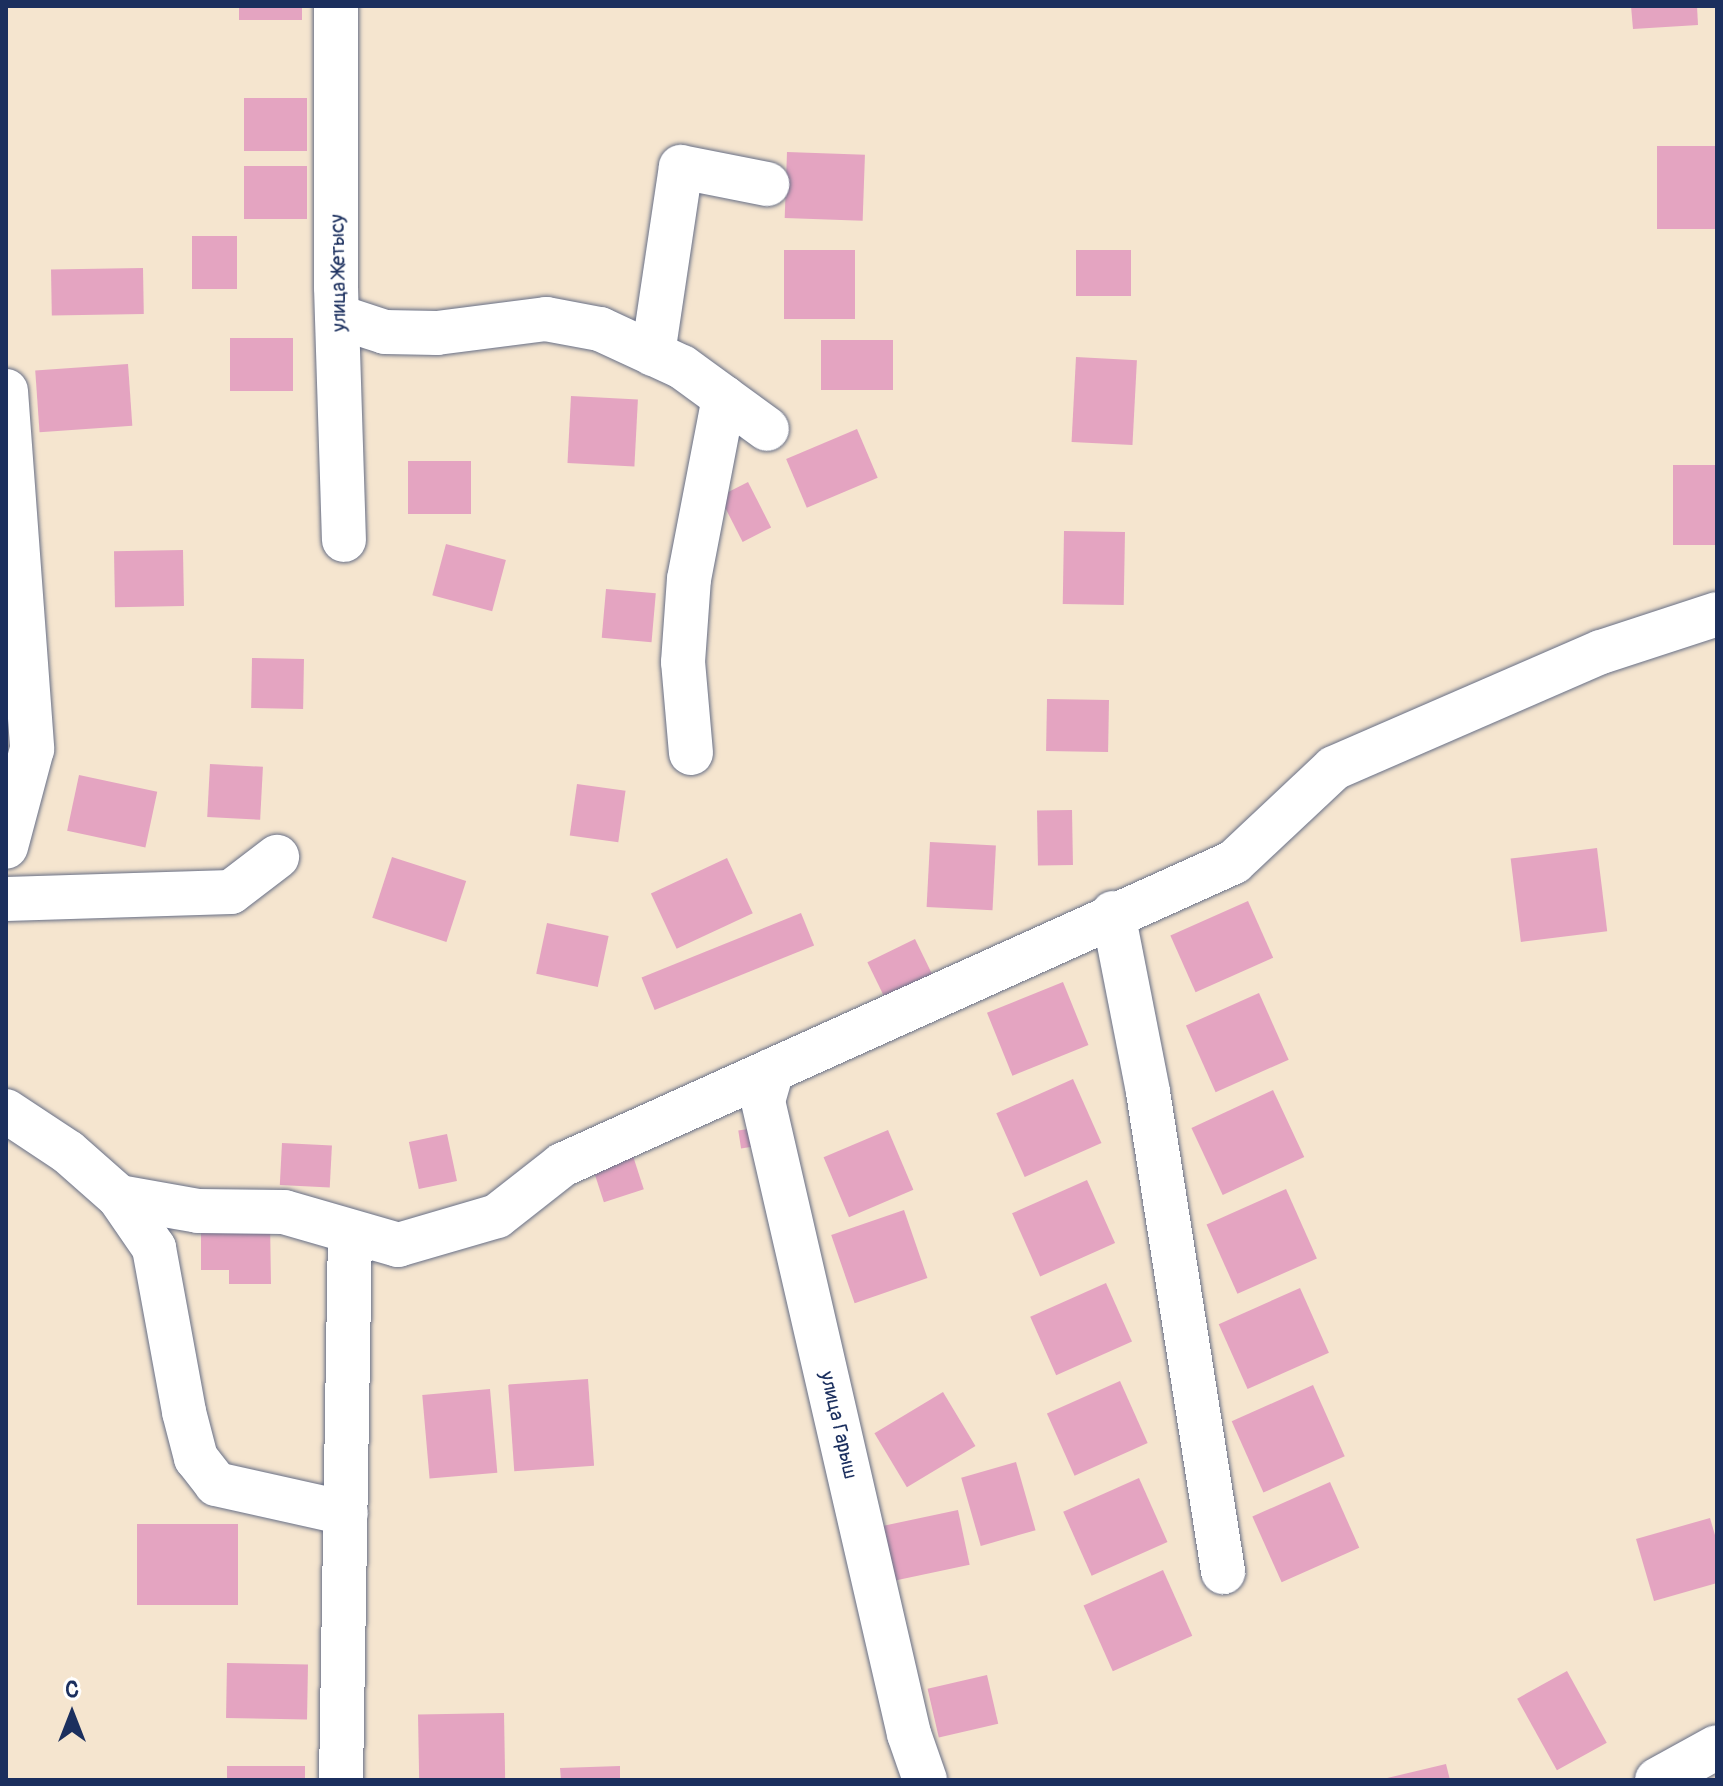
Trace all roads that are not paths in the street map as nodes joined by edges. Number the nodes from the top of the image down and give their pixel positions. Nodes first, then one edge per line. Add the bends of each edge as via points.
1 (336, 6) edge
2 (767, 184) dead end
3 (339, 317) junction
4 (653, 354) junction
5 (6, 391) edge
6 (724, 397) junction
7 (767, 429) dead end
8 (344, 540) dead end
9 (1717, 614) edge
10 (691, 753) dead end
11 (6, 847) edge
12 (277, 857) dead end
13 (6, 899) edge
14 (1113, 913) junction
15 (772, 1070) junction
16 (6, 1111) edge
17 (119, 1197) junction
18 (350, 1232) junction
19 (346, 1513) junction
20 (1223, 1572) dead end
21 (1717, 1747) edge
22 (341, 1780) edge
23 (925, 1780) edge
24 (1657, 1780) edge

1 - 3 street, улица Жетысу
2 - 4 street via 681,167
3 - 4 street via 385,332 437,333 546,319 600,329
3 - 8 street, улица Жетысу
4 - 6 street
5 - 11 street via 32,749
6 - 7 street
6 - 10 street via 689,579 683,662
9 - 14 street via 1601,652 1334,768 1234,862
12 - 13 street via 231,892
14 - 15 street
14 - 20 street via 1148,1092
15 - 18 street via 562,1165 497,1216 398,1245
15 - 23 street, улица Гарыш via 763,1101 909,1734
16 - 17 street via 68,1152
17 - 18 street via 198,1211 284,1212
17 - 19 street via 154,1248 196,1458 216,1484
18 - 19 street
19 - 22 street
21 - 24 street

